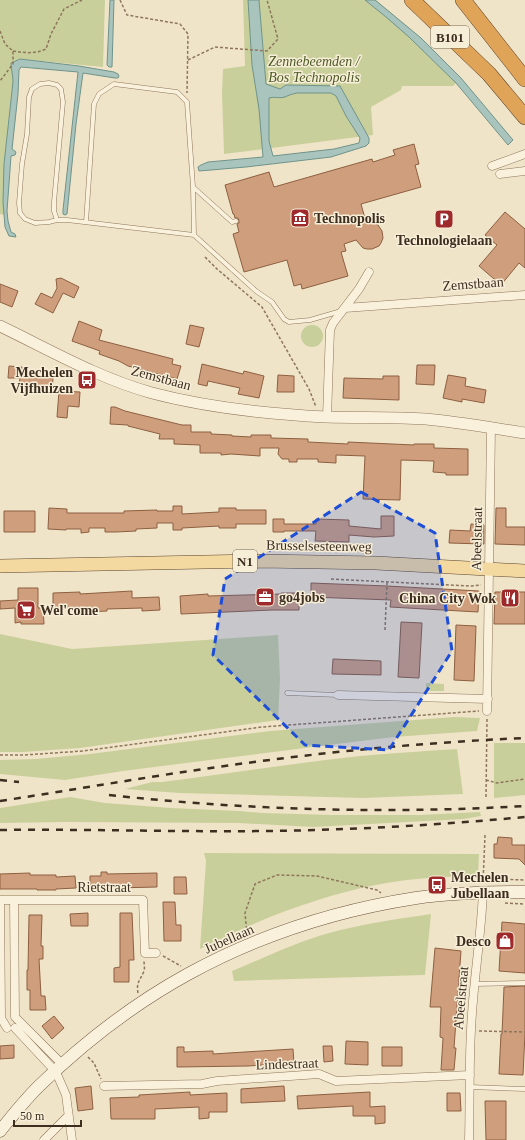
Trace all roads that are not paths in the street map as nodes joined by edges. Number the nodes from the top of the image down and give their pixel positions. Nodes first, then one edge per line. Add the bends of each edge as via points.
1 (412, 0) edge
2 (463, 0) edge
3 (525, 79) edge
4 (525, 117) edge
5 (525, 154) edge
6 (492, 166) dead end
7 (525, 171) edge
8 (500, 174) dead end
9 (193, 187) junction
10 (57, 220) junction
11 (236, 221) dead end
12 (86, 222) junction
13 (194, 235) junction
14 (369, 272) dead end
15 (525, 295) edge
16 (343, 310) junction
17 (0, 326) edge
18 (324, 416) junction
19 (491, 428) junction
20 (525, 433) edge
21 (0, 566) edge
22 (489, 568) junction
23 (523, 570) edge
24 (287, 693) dead end
25 (338, 695) joint
26 (488, 699) junction
27 (487, 711) road end
28 (483, 892) junction
29 (525, 892) edge
30 (0, 900) edge
31 (14, 900) junction
32 (156, 953) road end
33 (525, 983) edge
34 (474, 984) junction
35 (10, 1027) edge
36 (59, 1068) junction
37 (470, 1075) junction
38 (104, 1086) road end
39 (470, 1087) junction
40 (525, 1089) edge
41 (68, 1116) junction
42 (0, 1131) edge
43 (53, 1131) junction
44 (44, 1140) edge
45 (55, 1140) edge
46 (72, 1140) edge
47 (469, 1140) edge

1 - 4 highway, B101 via 489,74
2 - 3 highway, B101
5 - 6 street
7 - 8 street
9 - 11 lane via 232,222
9 - 12 lane via 187,102 177,92 114,84 99,94 94,104
9 - 13 lane
10 - 10 lane via 35,223 25,219 20,213 19,203 29,97 32,89 40,84 49,83 61,88 63,102 54,202
10 - 12 lane
12 - 13 lane
13 - 16 lane via 256,291 272,302 289,322 310,320
14 - 16 street
15 - 16 street, Zemstbaan
16 - 18 street via 330,330
17 - 18 street, Zemstbaan via 80,366 120,383 153,393 229,409
18 - 19 street, Zemstbaan via 425,419
19 - 20 street, Zemstbaan
19 - 22 street, Abeelstraat
21 - 22 main road, Brusselsesteenweg / N1 via 262,561
22 - 23 main road, Brusselsesteenweg / N1
22 - 26 street, Abeelstraat
24 - 25 lane
25 - 26 street
26 - 27 street, Abeelstraat
28 - 29 main road, Jubellaan
28 - 34 street, Abeelstraat
28 - 36 main road, Jubellaan via 417,898 352,911 249,945 191,973 140,1004
30 - 31 street, Rietstraat
30 - 35 street via 1,1018
31 - 32 street, Rietstraat via 143,900 145,953
31 - 35 street via 15,1017
33 - 34 lane
34 - 37 street, Abeelstraat
35 - 36 street
36 - 41 street
36 - 42 main road, Jubellaan via 37,1088
37 - 38 street, Lindestraat via 336,1081 320,1074 202,1084
37 - 39 street, Abeelstraat
39 - 40 lane
39 - 47 street, Abeelstraat
41 - 43 street
41 - 46 street
43 - 44 street
43 - 45 street

